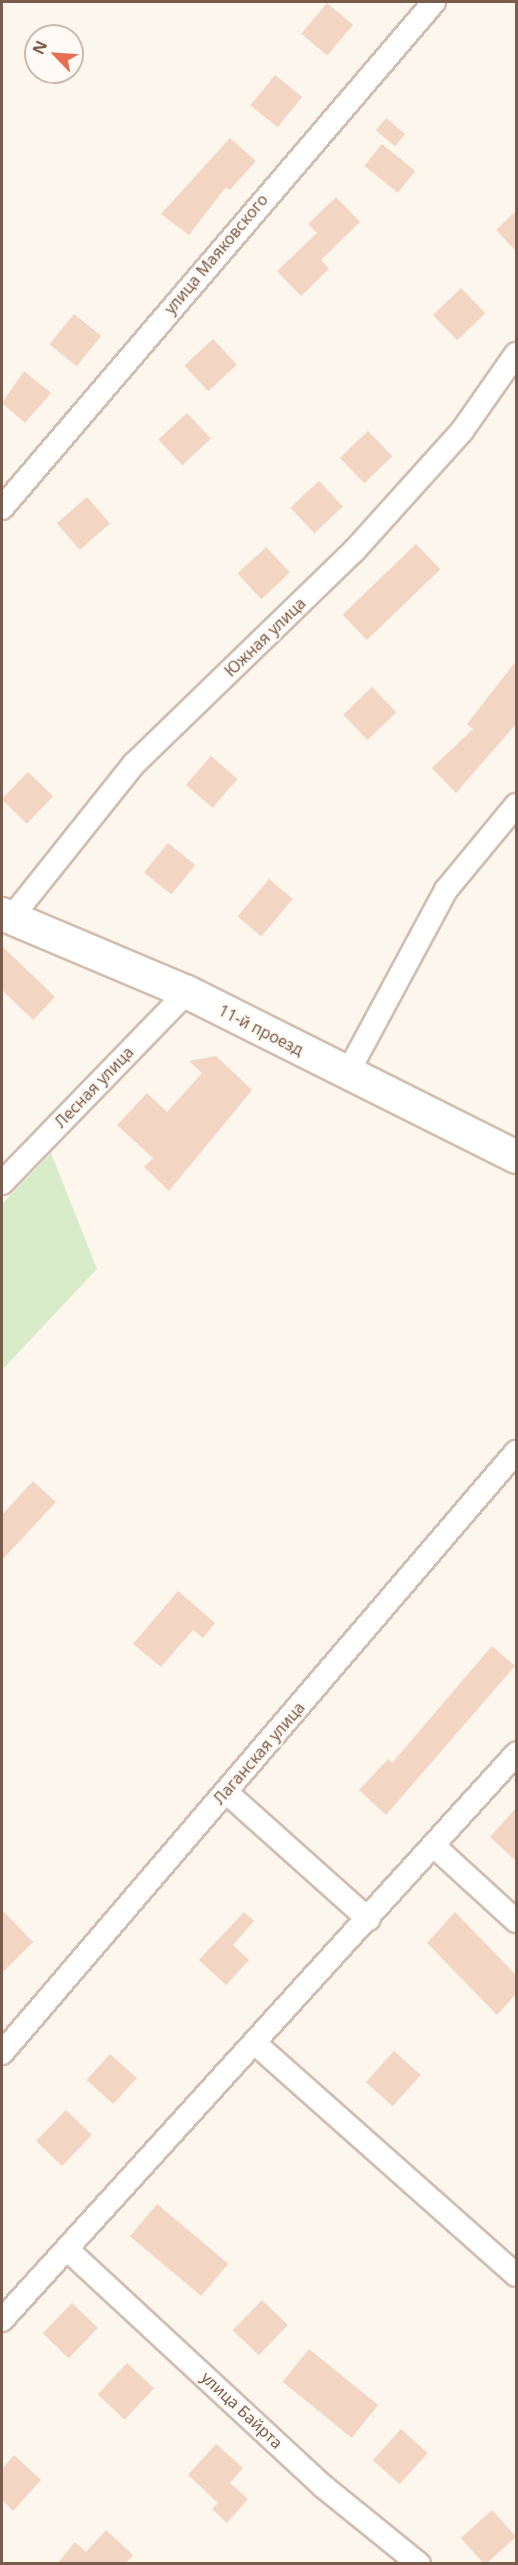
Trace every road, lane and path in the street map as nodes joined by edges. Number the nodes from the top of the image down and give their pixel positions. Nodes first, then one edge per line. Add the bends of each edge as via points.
1 (434, 2) edge
2 (516, 354) edge
3 (2, 508) edge
4 (516, 805) edge
5 (6, 916) edge
6 (187, 992) junction
7 (347, 1074) junction
8 (516, 1156) edge
9 (2, 1183) edge
10 (516, 1452) edge
11 (516, 1754) edge
12 (226, 1792) junction
13 (434, 1846) junction
14 (368, 1919) junction
15 (516, 1921) edge
16 (257, 2045) junction
17 (2, 2053) edge
18 (69, 2251) junction
19 (516, 2275) edge
20 (2, 2320) edge
21 (419, 2564) edge

1 - 3 street, улица Маяковского
2 - 5 street, Южная улица via 462,431 354,551 134,764
4 - 7 street via 446,890
5 - 6 street, 11-й проезд
6 - 7 street, 11-й проезд
6 - 9 street, Лесная улица
7 - 8 street, 11-й проезд
10 - 12 street, Лаганская улица
11 - 13 street
12 - 14 street
12 - 17 street, Лаганская улица
13 - 14 street
13 - 15 street
14 - 16 street
16 - 18 street
16 - 19 street
18 - 20 street
18 - 21 street, улица Байрта via 324,2487

